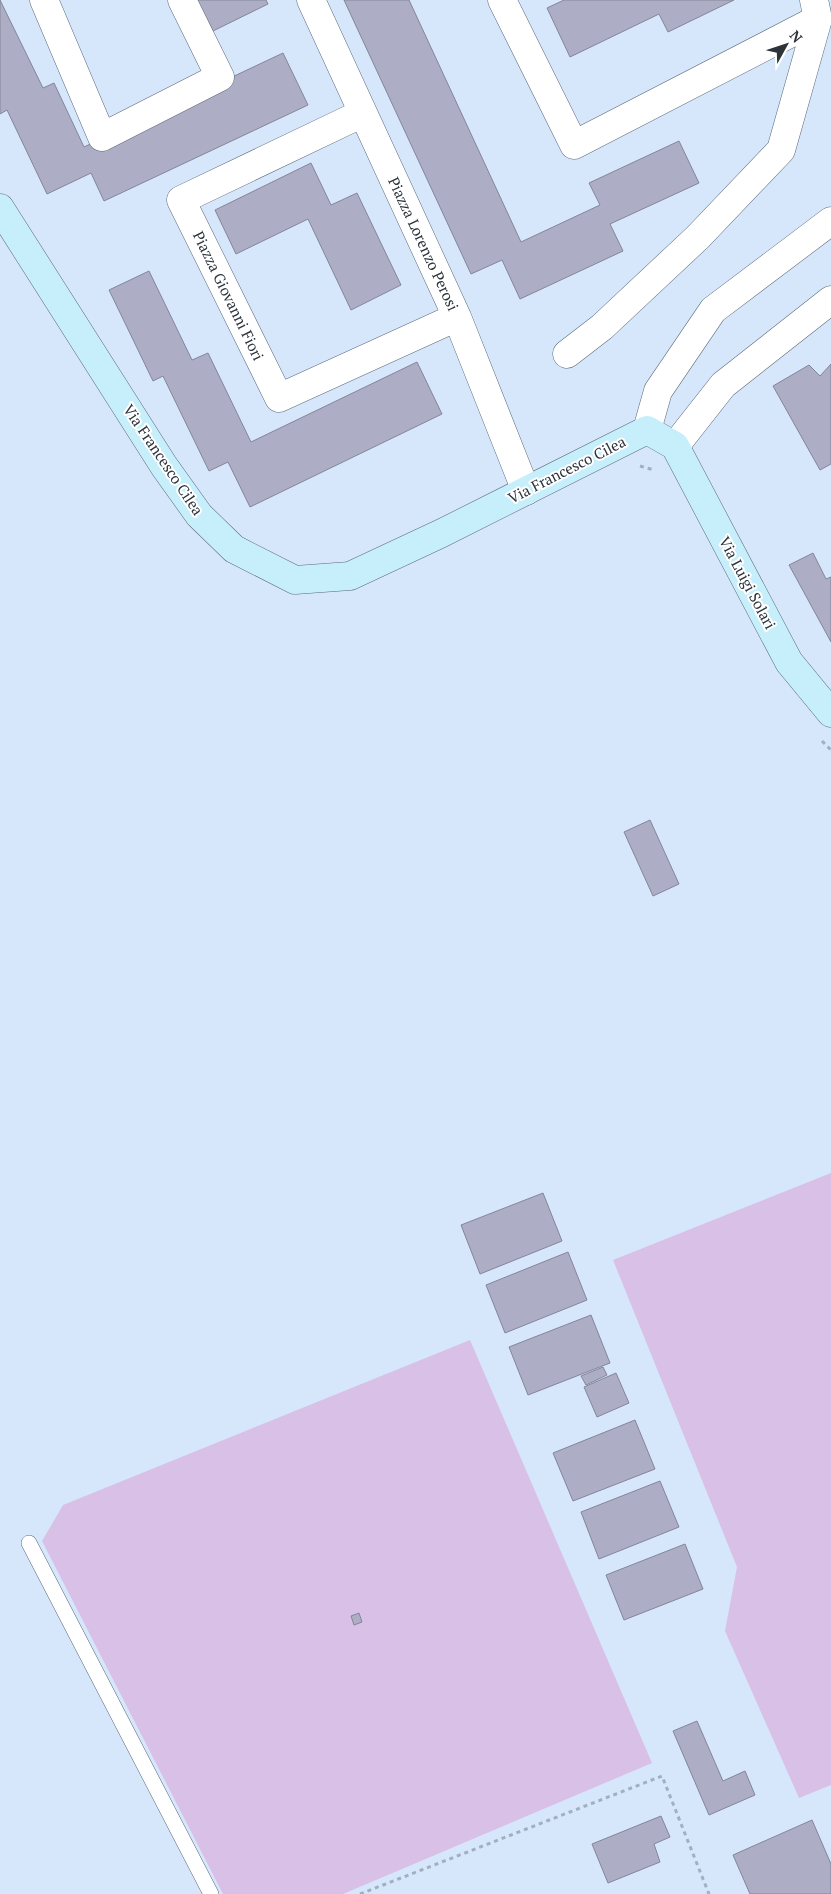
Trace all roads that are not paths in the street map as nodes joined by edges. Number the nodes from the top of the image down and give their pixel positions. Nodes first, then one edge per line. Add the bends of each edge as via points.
1 (44, 0) edge
2 (182, 0) edge
3 (311, 0) edge
4 (502, 0) edge
5 (816, 10) edge
6 (363, 113) junction
7 (0, 208) edge
8 (831, 221) edge
9 (831, 300) edge
10 (457, 317) junction
11 (567, 354) dead end
12 (648, 430) junction
13 (675, 446) junction
14 (526, 491) junction
15 (831, 713) edge
16 (29, 1543) dead end
17 (211, 1894) edge

1 - 2 street via 102,137 220,77
3 - 6 street, Piazza Lorenzo Perosi
4 - 5 street via 574,145
5 - 11 street via 781,150 698,237 602,327
6 - 10 street, Piazza Lorenzo Perosi
6 - 10 street, Piazza Giovanni Fiori via 181,200 279,398
7 - 14 main road, Via Francesco Cilea via 164,466 199,515 234,549 295,580 350,576
8 - 12 street via 713,310 658,391
9 - 13 street via 723,385
10 - 14 street, Piazza Lorenzo Perosi
12 - 13 main road
12 - 14 main road, Via Francesco Cilea
13 - 15 main road, Via Luigi Solari via 789,662
16 - 17 lane

